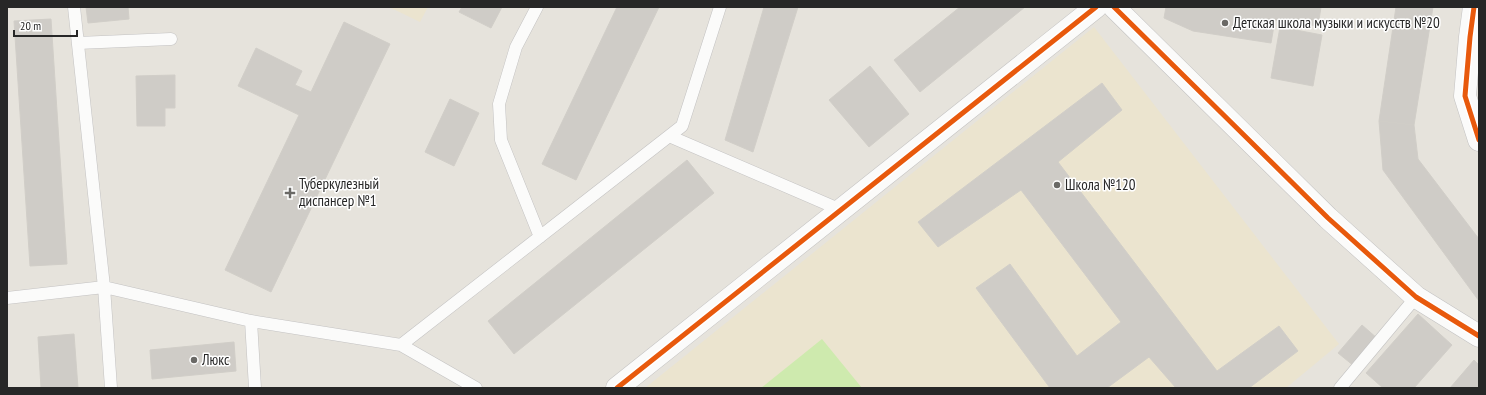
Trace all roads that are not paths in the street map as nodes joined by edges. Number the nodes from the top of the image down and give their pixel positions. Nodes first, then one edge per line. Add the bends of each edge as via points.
1 (74, 7) edge
2 (537, 7) edge
3 (720, 7) edge
4 (1096, 7) edge
5 (1114, 7) edge
6 (1474, 7) edge
7 (171, 39) dead end
8 (78, 43) junction
9 (669, 136) junction
10 (1479, 140) edge
11 (841, 210) junction
12 (540, 237) junction
13 (104, 287) junction
14 (1416, 296) junction
15 (7, 298) edge
16 (251, 321) junction
17 (1479, 336) edge
18 (401, 346) junction
19 (111, 388) edge
20 (255, 388) edge
21 (476, 388) edge
22 (616, 388) edge
23 (1340, 388) edge

1 - 8 lane
2 - 12 lane via 516,46 499,104 501,140
3 - 9 lane via 682,126
4 - 11 street
5 - 14 street via 1328,218
6 - 10 street via 1465,96
7 - 8 lane
8 - 13 lane
9 - 11 lane
9 - 12 lane
11 - 22 street
12 - 18 lane
13 - 15 lane
13 - 16 lane
13 - 19 lane
14 - 17 street
14 - 23 lane
16 - 18 lane
16 - 20 lane
18 - 21 lane

